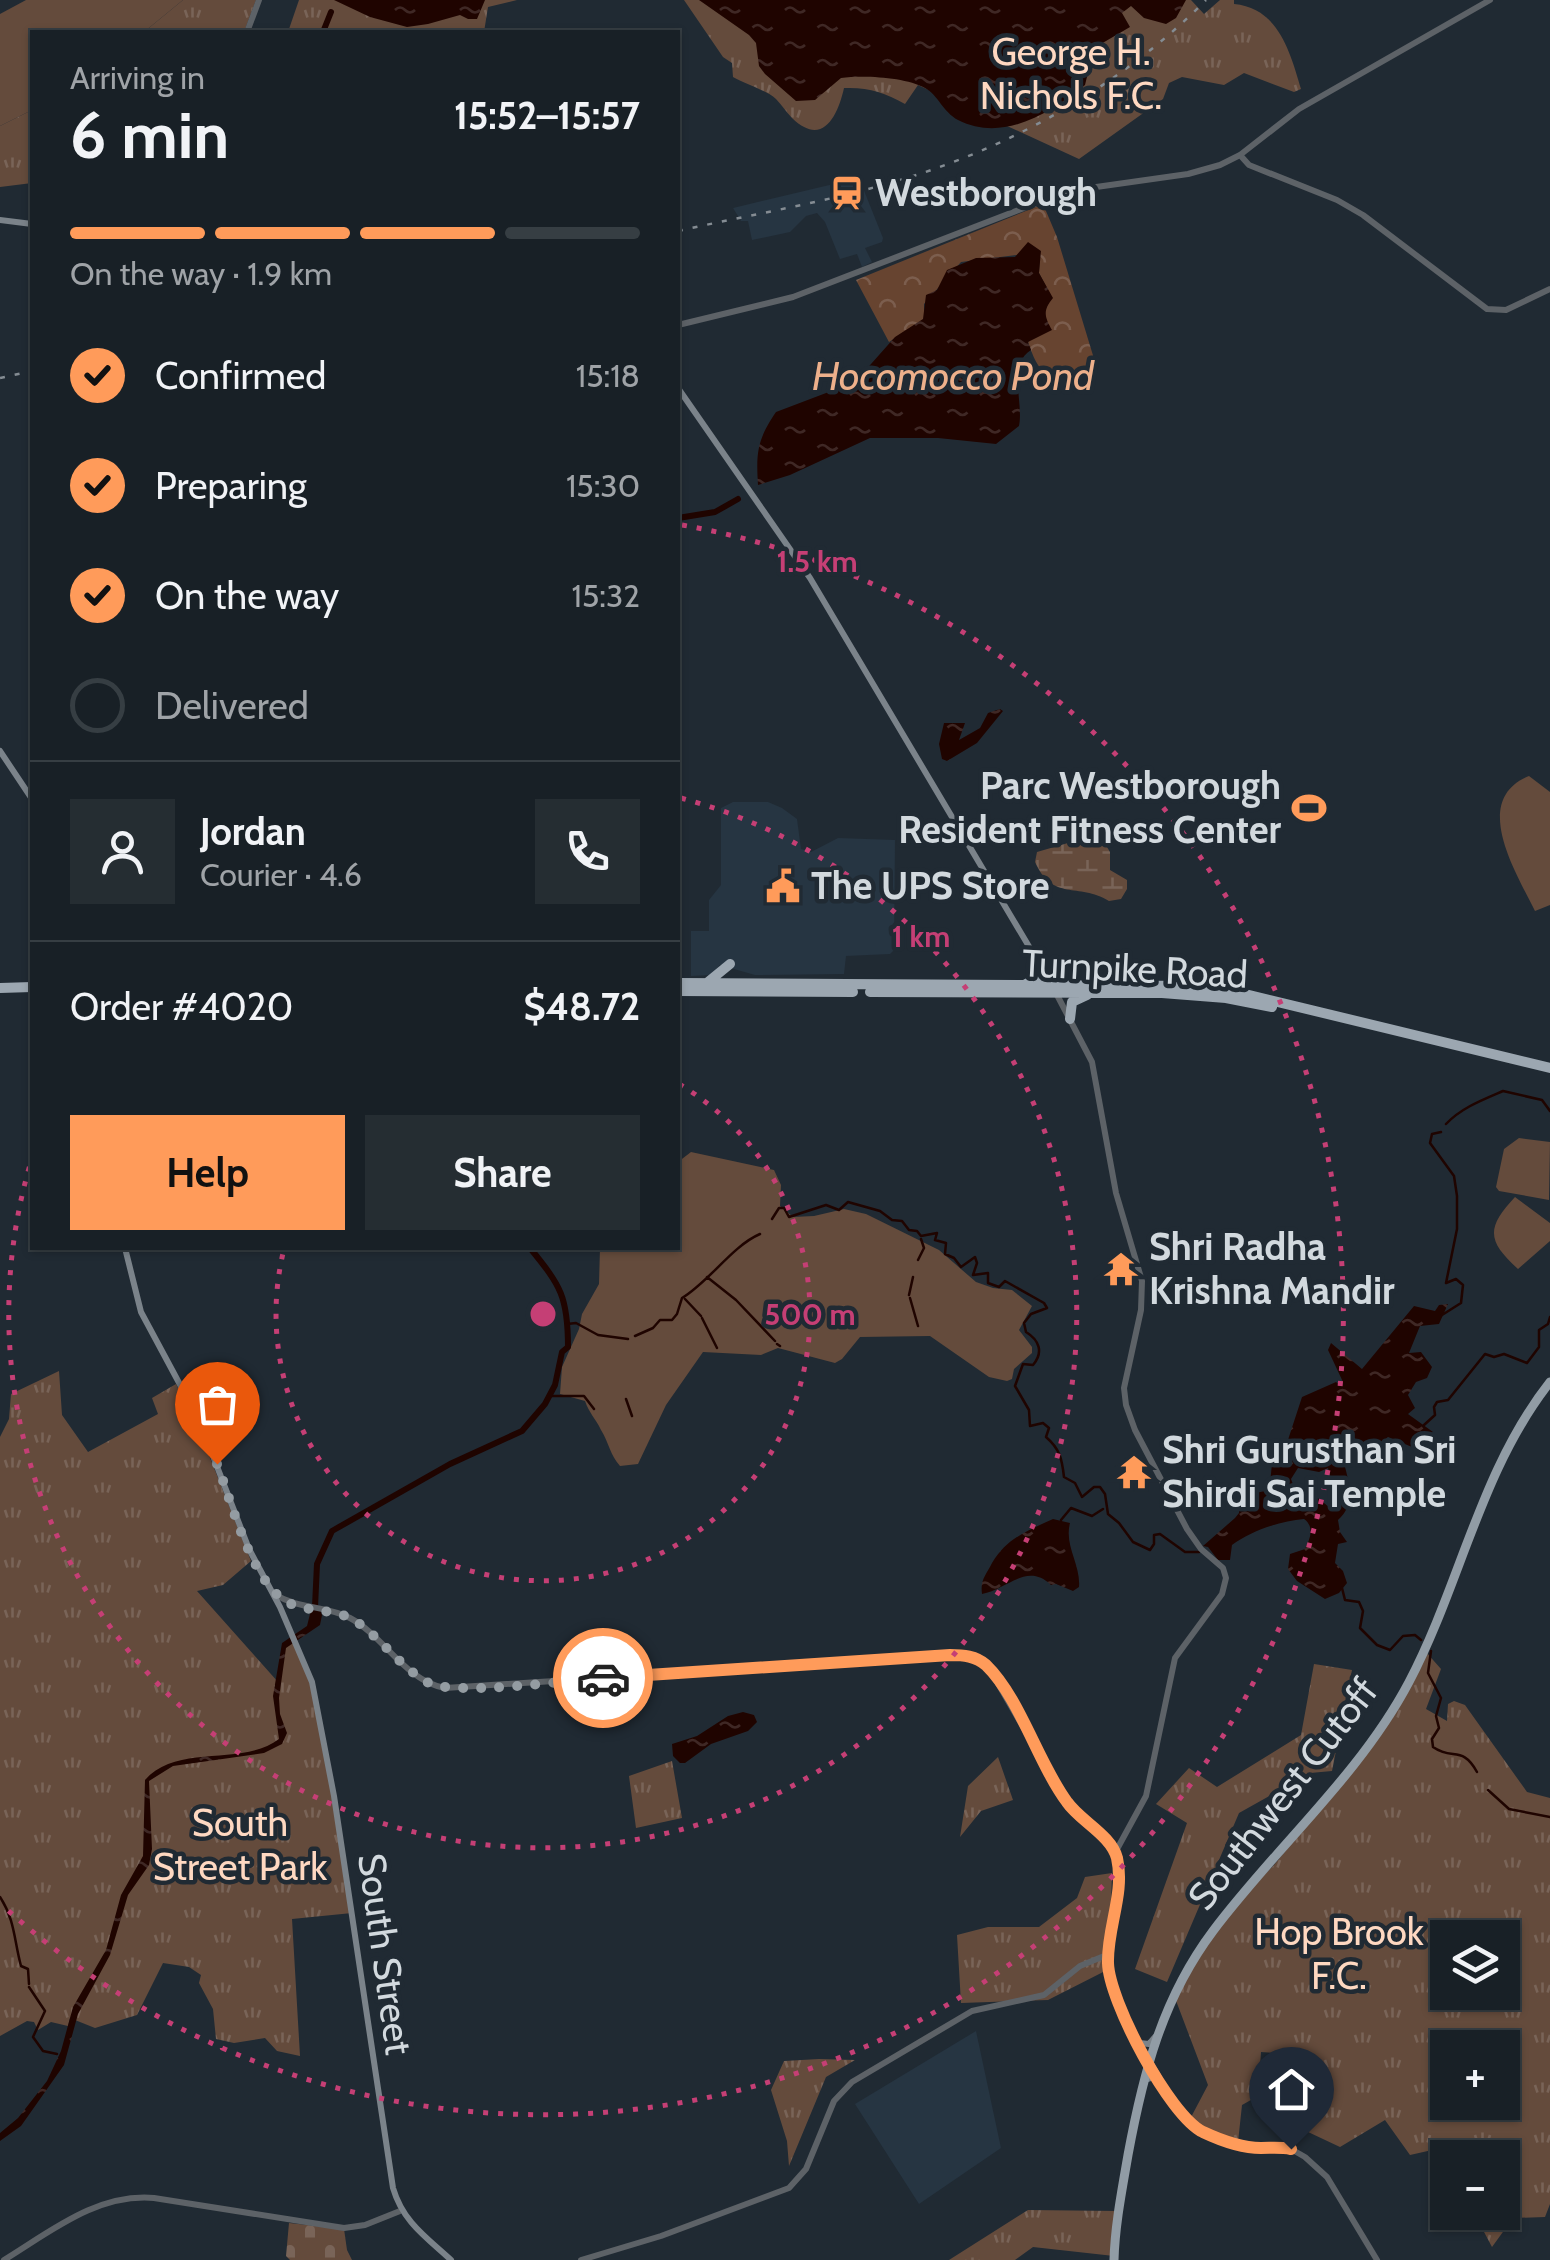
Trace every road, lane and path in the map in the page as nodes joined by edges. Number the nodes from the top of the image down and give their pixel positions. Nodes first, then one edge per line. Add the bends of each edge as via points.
1 (259, 0) edge
2 (1490, 0) edge
3 (248, 30) edge
4 (1240, 156) junction
5 (0, 220) edge
6 (30, 224) edge
7 (1550, 289) edge
8 (680, 324) edge
9 (680, 391) edge
10 (0, 751) edge
11 (30, 796) edge
12 (730, 964) dead end
13 (1040, 967) junction
14 (706, 983) junction
15 (1026, 984) junction
16 (680, 987) edge
17 (680, 987) edge
18 (1053, 989) junction
19 (30, 990) edge
20 (0, 991) edge
21 (1095, 993) junction
22 (1290, 1008) junction
23 (1070, 1019) junction
24 (1550, 1071) edge
25 (125, 1250) edge
26 (1550, 1382) edge
27 (283, 1604) junction
28 (1116, 1852) junction
29 (1108, 1954) junction
30 (1156, 2036) junction
31 (1139, 2043) junction
32 (1148, 2061) junction
33 (1158, 2080) junction
34 (1142, 2085) junction
35 (400, 2211) junction
36 (4, 2260) edge
37 (452, 2260) edge
38 (582, 2260) edge
39 (1114, 2260) edge
40 (1377, 2260) edge

1 - 3 street
2 - 4 street via 1299,109
4 - 7 street via 1364,215 1481,306 1510,308
4 - 8 street via 1188,174 1068,191 793,298
5 - 6 main road
9 - 13 main road via 807,574
10 - 11 main road
12 - 14 highway
13 - 15 highway
13 - 18 main road
14 - 15 highway, Turnpike Road
14 - 16 highway, Turnpike Road
15 - 18 highway, Turnpike Road
17 - 18 highway, Turnpike Road
18 - 21 highway, Turnpike Road
18 - 22 highway, Turnpike Road via 1199,986
18 - 23 street
19 - 20 highway
21 - 22 highway, Turnpike Road via 1203,996
21 - 23 highway via 1074,1000
22 - 24 highway
23 - 28 street via 1092,1062 1116,1193 1142,1281 1126,1405 1187,1528 1226,1578 1222,1594 1176,1658 1146,1796
25 - 27 main road, South Street via 141,1312 199,1420 251,1553
26 - 30 main road, Southwest Cutoff via 1495,1471 1398,1700 1202,1947
27 - 28 street via 354,1620 418,1676 444,1688 973,1657 997,1679 1067,1803
27 - 35 main road, South Street via 324,1732
28 - 29 street via 1120,1887
29 - 31 street via 1114,1994
29 - 38 street via 1044,1995 972,2010 852,2082 834,2102 806,2169 789,2188
30 - 31 main road
30 - 32 main road, Southwest Cutoff
31 - 32 street
32 - 33 street
32 - 34 main road, Southwest Cutoff
33 - 34 main road via 1149,2077
33 - 40 street via 1181,2115 1204,2132 1306,2157 1327,2177
34 - 39 main road, Southwest Cutoff
35 - 36 street via 344,2228 154,2198 122,2199 67,2220
35 - 37 main road

